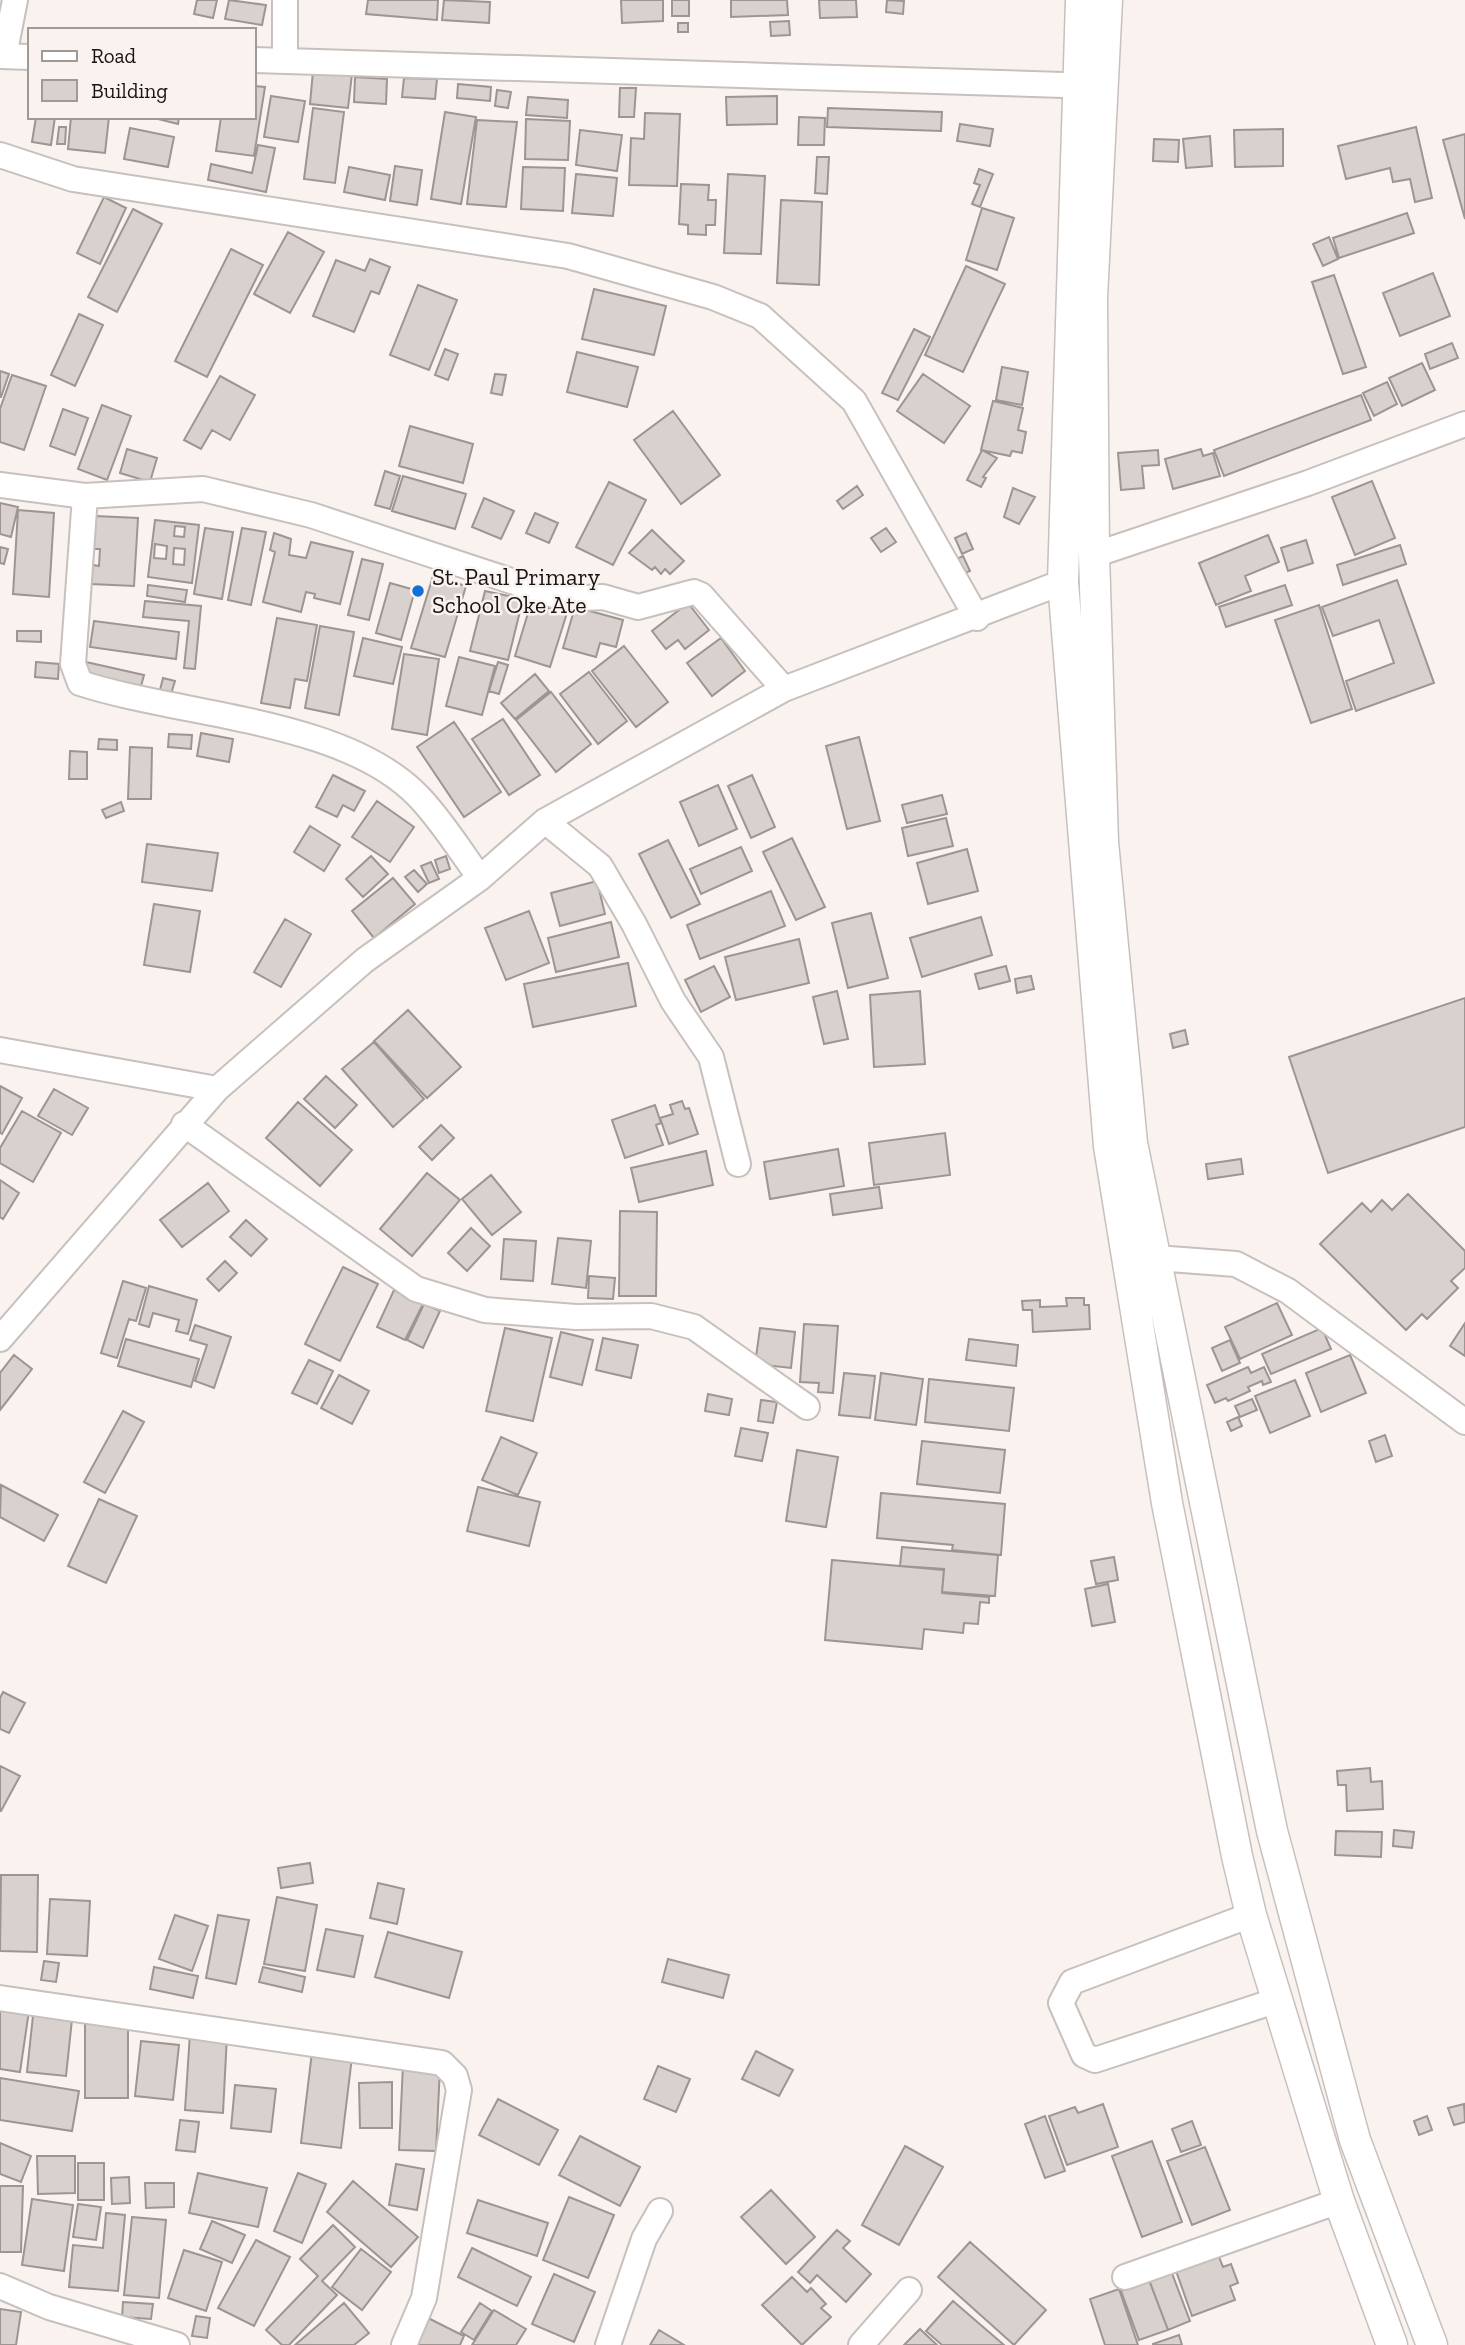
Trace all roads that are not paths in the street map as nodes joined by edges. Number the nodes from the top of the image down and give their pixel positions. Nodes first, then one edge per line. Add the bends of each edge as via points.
1 (15, 0) edge
2 (285, 0) edge
3 (1081, 0) edge
4 (1107, 0) edge
5 (2, 56) edge
6 (28, 57) edge
7 (256, 60) edge
8 (285, 61) junction
9 (1090, 85) junction
10 (0, 155) edge
11 (1465, 424) edge
12 (0, 485) edge
13 (85, 496) junction
14 (1094, 555) junction
15 (1063, 582) junction
16 (977, 618) junction
17 (784, 689) junction
18 (545, 821) junction
19 (480, 878) junction
20 (0, 1050) edge
21 (217, 1088) junction
22 (184, 1124) junction
23 (738, 1164) dead end
24 (1156, 1258) junction
25 (0, 1339) edge
26 (807, 1407) dead end
27 (1465, 1422) edge
28 (1251, 1915) junction
29 (0, 1998) edge
30 (1278, 2000) junction
31 (1339, 2201) junction
32 (660, 2211) dead end
33 (1125, 2277) dead end
34 (0, 2286) edge
35 (909, 2290) dead end
36 (177, 2345) edge
37 (404, 2345) edge
38 (608, 2345) edge
39 (860, 2345) edge
40 (1392, 2345) edge
41 (1432, 2345) edge

1 - 5 street
2 - 8 street
3 - 9 main road
4 - 9 main road
5 - 6 street
7 - 8 street
8 - 9 street
9 - 14 main road
9 - 15 main road
10 - 16 street via 73,179 568,256 702,294 760,316 853,401
11 - 14 street
12 - 13 street
13 - 17 street via 204,489 311,515 566,599 603,597 638,607 694,592
13 - 19 street via 73,664 80,683 319,739 375,762 419,797
14 - 24 main road via 1103,842 1132,1143
15 - 16 street
15 - 28 main road via 1109,1146 1167,1503
16 - 17 street
17 - 18 street
18 - 19 street
18 - 23 street via 600,866 673,1001 711,1057
19 - 21 street via 365,960
20 - 21 street
21 - 22 street
22 - 25 street
22 - 26 street via 416,1289 485,1310 576,1317 650,1316 694,1327
24 - 27 street via 1236,1264 1288,1291
24 - 41 main road via 1272,1831 1355,2140
28 - 30 main road
28 - 30 street via 1072,1982 1061,2003 1084,2055 1095,2060
29 - 37 street via 442,2063 459,2090 424,2298
30 - 31 main road
31 - 33 street
31 - 40 main road
32 - 38 street via 644,2239
34 - 36 street via 49,2307
35 - 39 street

